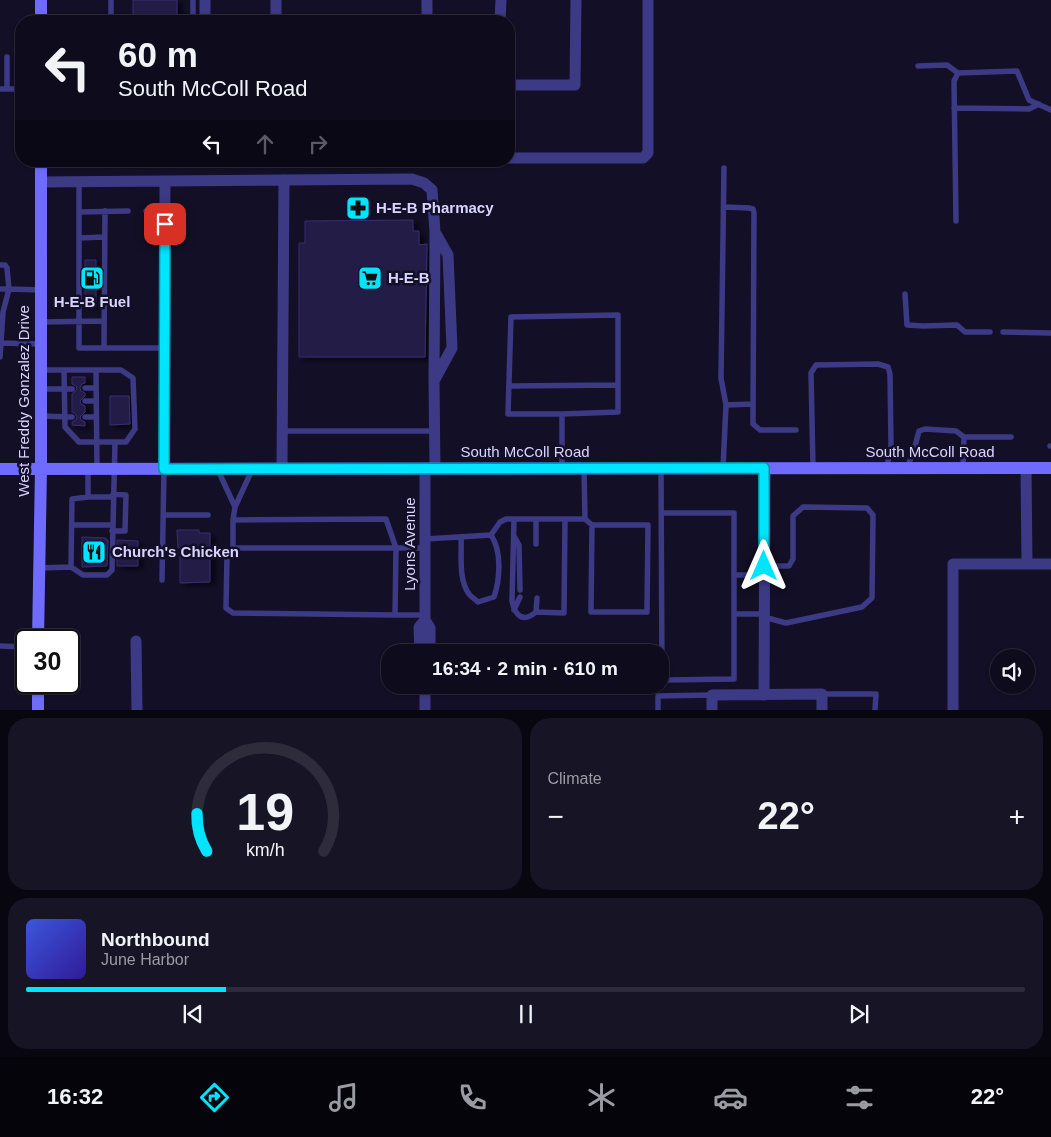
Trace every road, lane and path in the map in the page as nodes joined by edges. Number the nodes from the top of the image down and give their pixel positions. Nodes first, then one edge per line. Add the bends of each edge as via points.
1 (41, 0) edge
2 (111, 0) edge
3 (193, 0) edge
4 (204, 0) edge
5 (276, 0) edge
6 (427, 0) edge
7 (501, 0) edge
8 (576, 0) edge
9 (648, 0) edge
10 (40, 15) edge
11 (111, 15) edge
12 (194, 15) edge
13 (205, 15) edge
14 (276, 15) edge
15 (427, 15) edge
16 (500, 15) edge
17 (7, 57) dead end
18 (918, 66) dead end
19 (958, 73) junction
20 (515, 85) edge
21 (3, 89) edge
22 (1039, 104) junction
23 (954, 108) junction
24 (1051, 110) edge
25 (515, 158) edge
26 (41, 167) edge
27 (724, 168) dead end
28 (284, 180) junction
29 (79, 181) junction
30 (165, 181) junction
31 (41, 182) junction
32 (724, 207) junction
33 (104, 211) junction
34 (128, 211) dead end
35 (146, 211) dead end
36 (165, 211) junction
37 (79, 212) junction
38 (956, 221) dead end
39 (435, 232) junction
40 (104, 237) junction
41 (79, 238) junction
42 (0, 265) edge
43 (96, 270) dead end
44 (104, 270) junction
45 (96, 282) dead end
46 (104, 282) junction
47 (0, 289) edge
48 (9, 289) junction
49 (41, 290) junction
50 (96, 294) dead end
51 (104, 294) junction
52 (905, 294) dead end
53 (1, 313) edge
54 (41, 322) junction
55 (79, 322) junction
56 (104, 322) junction
57 (990, 332) dead end
58 (1003, 332) dead end
59 (1051, 333) edge
60 (0, 343) edge
61 (41, 344) junction
62 (104, 348) junction
63 (165, 348) junction
64 (0, 357) edge
65 (41, 370) junction
66 (64, 370) junction
67 (96, 370) junction
68 (434, 381) junction
69 (618, 385) junction
70 (509, 386) junction
71 (85, 388) dead end
72 (96, 388) junction
73 (41, 389) junction
74 (65, 389) junction
75 (72, 389) dead end
76 (65, 401) junction
77 (72, 401) dead end
78 (85, 401) dead end
79 (96, 401) junction
80 (753, 404) junction
81 (726, 405) junction
82 (562, 414) junction
83 (41, 416) junction
84 (85, 416) dead end
85 (68, 417) junction
86 (96, 417) junction
87 (796, 430) dead end
88 (282, 431) junction
89 (434, 431) junction
90 (964, 437) junction
91 (1012, 437) dead end
92 (96, 442) junction
93 (115, 442) junction
94 (41, 468) junction
95 (114, 468) junction
96 (218, 468) junction
97 (253, 468) junction
98 (282, 468) junction
99 (430, 468) junction
100 (562, 468) junction
101 (584, 468) junction
102 (661, 468) junction
103 (723, 468) junction
104 (764, 468) junction
105 (814, 468) junction
106 (887, 468) junction
107 (906, 468) junction
108 (963, 468) junction
109 (1026, 468) junction
110 (1051, 468) edge
111 (0, 469) edge
112 (93, 469) junction
113 (164, 469) junction
114 (113, 496) junction
115 (88, 497) junction
116 (235, 506) junction
117 (662, 513) junction
118 (164, 515) junction
119 (208, 515) dead end
120 (514, 519) junction
121 (536, 519) junction
122 (565, 519) junction
123 (585, 519) junction
124 (233, 520) junction
125 (72, 525) junction
126 (592, 525) junction
127 (113, 528) junction
128 (491, 535) junction
129 (514, 535) junction
130 (462, 537) junction
131 (425, 543) junction
132 (536, 544) dead end
133 (233, 548) junction
134 (396, 548) junction
135 (1027, 564) junction
136 (1051, 564) edge
137 (71, 567) junction
138 (39, 568) junction
139 (764, 571) junction
140 (734, 575) junction
141 (162, 580) dead end
142 (537, 598) dead end
143 (514, 610) junction
144 (536, 612) junction
145 (395, 614) junction
146 (735, 614) junction
147 (764, 615) junction
148 (425, 618) junction
149 (38, 629) edge
150 (136, 641) dead end
151 (420, 644) edge
152 (430, 644) edge
153 (0, 646) edge
154 (15, 647) edge
155 (38, 694) edge
156 (425, 694) edge
157 (822, 694) junction
158 (712, 695) junction
159 (764, 695) junction
160 (38, 710) edge
161 (137, 710) edge
162 (424, 710) edge
163 (658, 710) edge
164 (712, 710) edge
165 (822, 710) edge
166 (876, 710) edge
167 (953, 710) edge

1 - 10 main road
2 - 11 lane
3 - 12 lane
4 - 13 street
5 - 14 street
6 - 15 street
7 - 16 street
8 - 20 street via 576,85
9 - 25 street via 648,153 643,158
17 - 21 lane
18 - 19 lane via 947,65
19 - 22 lane via 1016,71 1029,100
19 - 23 lane via 954,81
22 - 23 lane via 1029,109
22 - 24 lane
23 - 38 lane
26 - 31 main road, West Freddy Gonzalez Drive
27 - 32 lane
28 - 30 street, Lyons Avenue
28 - 39 street, Lyons Avenue via 412,179 424,183 432,190
28 - 88 street
29 - 30 street, Lyons Avenue
29 - 31 street, Lyons Avenue
29 - 37 lane
30 - 36 street
31 - 49 main road, West Freddy Gonzalez Drive
32 - 80 lane via 749,208 754,214
32 - 81 lane via 720,378
33 - 34 lane
33 - 37 lane
33 - 40 lane
35 - 36 lane
36 - 63 street
37 - 41 lane
39 - 68 street, Lyons Avenue
39 - 68 street via 448,255 452,348
40 - 41 lane
40 - 44 lane
41 - 55 lane via 82,270
42 - 48 lane via 7,268
43 - 44 lane
44 - 46 lane
45 - 46 lane
46 - 51 lane
47 - 48 lane
48 - 49 lane
48 - 53 lane
49 - 54 main road, West Freddy Gonzalez Drive
50 - 51 lane
51 - 56 lane
52 - 57 lane via 907,324 957,325 965,332
53 - 60 lane
54 - 55 lane
54 - 61 main road, West Freddy Gonzalez Drive
55 - 56 lane
55 - 62 lane via 79,348
56 - 62 lane
58 - 59 lane
60 - 61 lane
60 - 64 lane
61 - 65 main road, West Freddy Gonzalez Drive
62 - 63 lane
63 - 113 street
65 - 66 lane
65 - 73 main road, West Freddy Gonzalez Drive
66 - 67 lane
66 - 74 lane
67 - 72 lane
67 - 93 lane via 121,370 133,378 135,429 126,442
68 - 89 street, Lyons Avenue
69 - 70 lane
69 - 70 lane via 618,315 511,317
69 - 82 lane via 618,412
70 - 82 lane via 508,414
71 - 72 lane
72 - 79 lane
73 - 74 lane
73 - 83 main road, West Freddy Gonzalez Drive
74 - 75 lane
74 - 76 lane
76 - 77 lane
76 - 85 lane
78 - 79 lane
79 - 86 lane
80 - 81 lane
80 - 87 lane via 756,428
81 - 103 lane
82 - 100 lane
83 - 85 lane
83 - 94 main road, West Freddy Gonzalez Drive
84 - 86 lane
85 - 92 lane via 65,427 79,442
86 - 92 lane
88 - 89 lane
88 - 98 street
89 - 99 street, Lyons Avenue
90 - 91 lane
90 - 107 lane via 956,430 919,431
90 - 108 lane
92 - 93 lane
92 - 112 lane
93 - 95 lane
94 - 111 main road, South McColl Road
94 - 112 main road, South McColl Road
94 - 138 main road, West Freddy Gonzalez Drive
95 - 112 main road, South McColl Road
95 - 113 main road, South McColl Road
95 - 114 lane
96 - 97 main road, South McColl Road
96 - 113 main road, South McColl Road
96 - 116 lane
97 - 98 main road, South McColl Road
97 - 116 lane
98 - 99 main road, South McColl Road
99 - 100 main road, South McColl Road
99 - 131 street, Lyons Avenue
100 - 101 main road, South McColl Road
101 - 102 main road, South McColl Road
101 - 123 lane
102 - 103 main road, South McColl Road
102 - 117 lane
103 - 104 main road, South McColl Road
104 - 105 main road, South McColl Road
104 - 139 street
105 - 106 main road, South McColl Road
105 - 106 lane via 811,373 816,365 878,364 888,367 890,374 891,445
106 - 107 main road, South McColl Road
107 - 108 main road, South McColl Road
108 - 109 main road, South McColl Road
109 - 110 main road, South McColl Road
109 - 135 street
112 - 115 lane
113 - 118 lane
114 - 115 lane
114 - 127 lane
114 - 127 lane via 126,495 126,531
115 - 125 lane via 72,500
116 - 124 lane
117 - 140 lane via 734,512
117 - 146 lane via 662,673 667,680 734,679
118 - 119 lane
118 - 141 lane
120 - 121 lane
120 - 128 lane via 500,522
120 - 129 lane
121 - 122 lane
121 - 132 lane
122 - 123 lane
122 - 144 lane via 564,614
123 - 126 lane
124 - 133 lane
124 - 134 lane via 386,519
125 - 127 lane
125 - 137 lane
126 - 126 lane via 648,525 648,612 591,612
127 - 137 lane via 112,570 107,576 82,575
128 - 130 lane
128 - 130 lane via 498,551 496,590 494,597 478,602 469,594 463,576
129 - 143 lane
129 - 143 lane via 519,545 520,593
130 - 131 lane
131 - 134 lane
131 - 148 street, Lyons Avenue
133 - 134 lane
133 - 145 lane via 226,555 226,608 233,613
134 - 145 lane
135 - 136 street
135 - 167 street via 953,564
137 - 138 lane
138 - 149 main road, West Freddy Gonzalez Drive
139 - 140 lane
139 - 147 street
139 - 147 lane via 789,566 793,559 792,516 803,507 867,508 873,515 872,598 862,607 786,623
140 - 146 lane
142 - 144 lane
143 - 144 lane via 523,618
145 - 148 lane
146 - 147 lane
147 - 159 street
148 - 151 street, Lyons Avenue via 420,627
148 - 152 street, Lyons Avenue via 430,628
150 - 161 street
153 - 154 lane
155 - 160 main road
156 - 162 street
157 - 159 street
157 - 165 street
157 - 166 lane via 876,694
158 - 159 street
158 - 163 lane via 658,696
158 - 164 street

